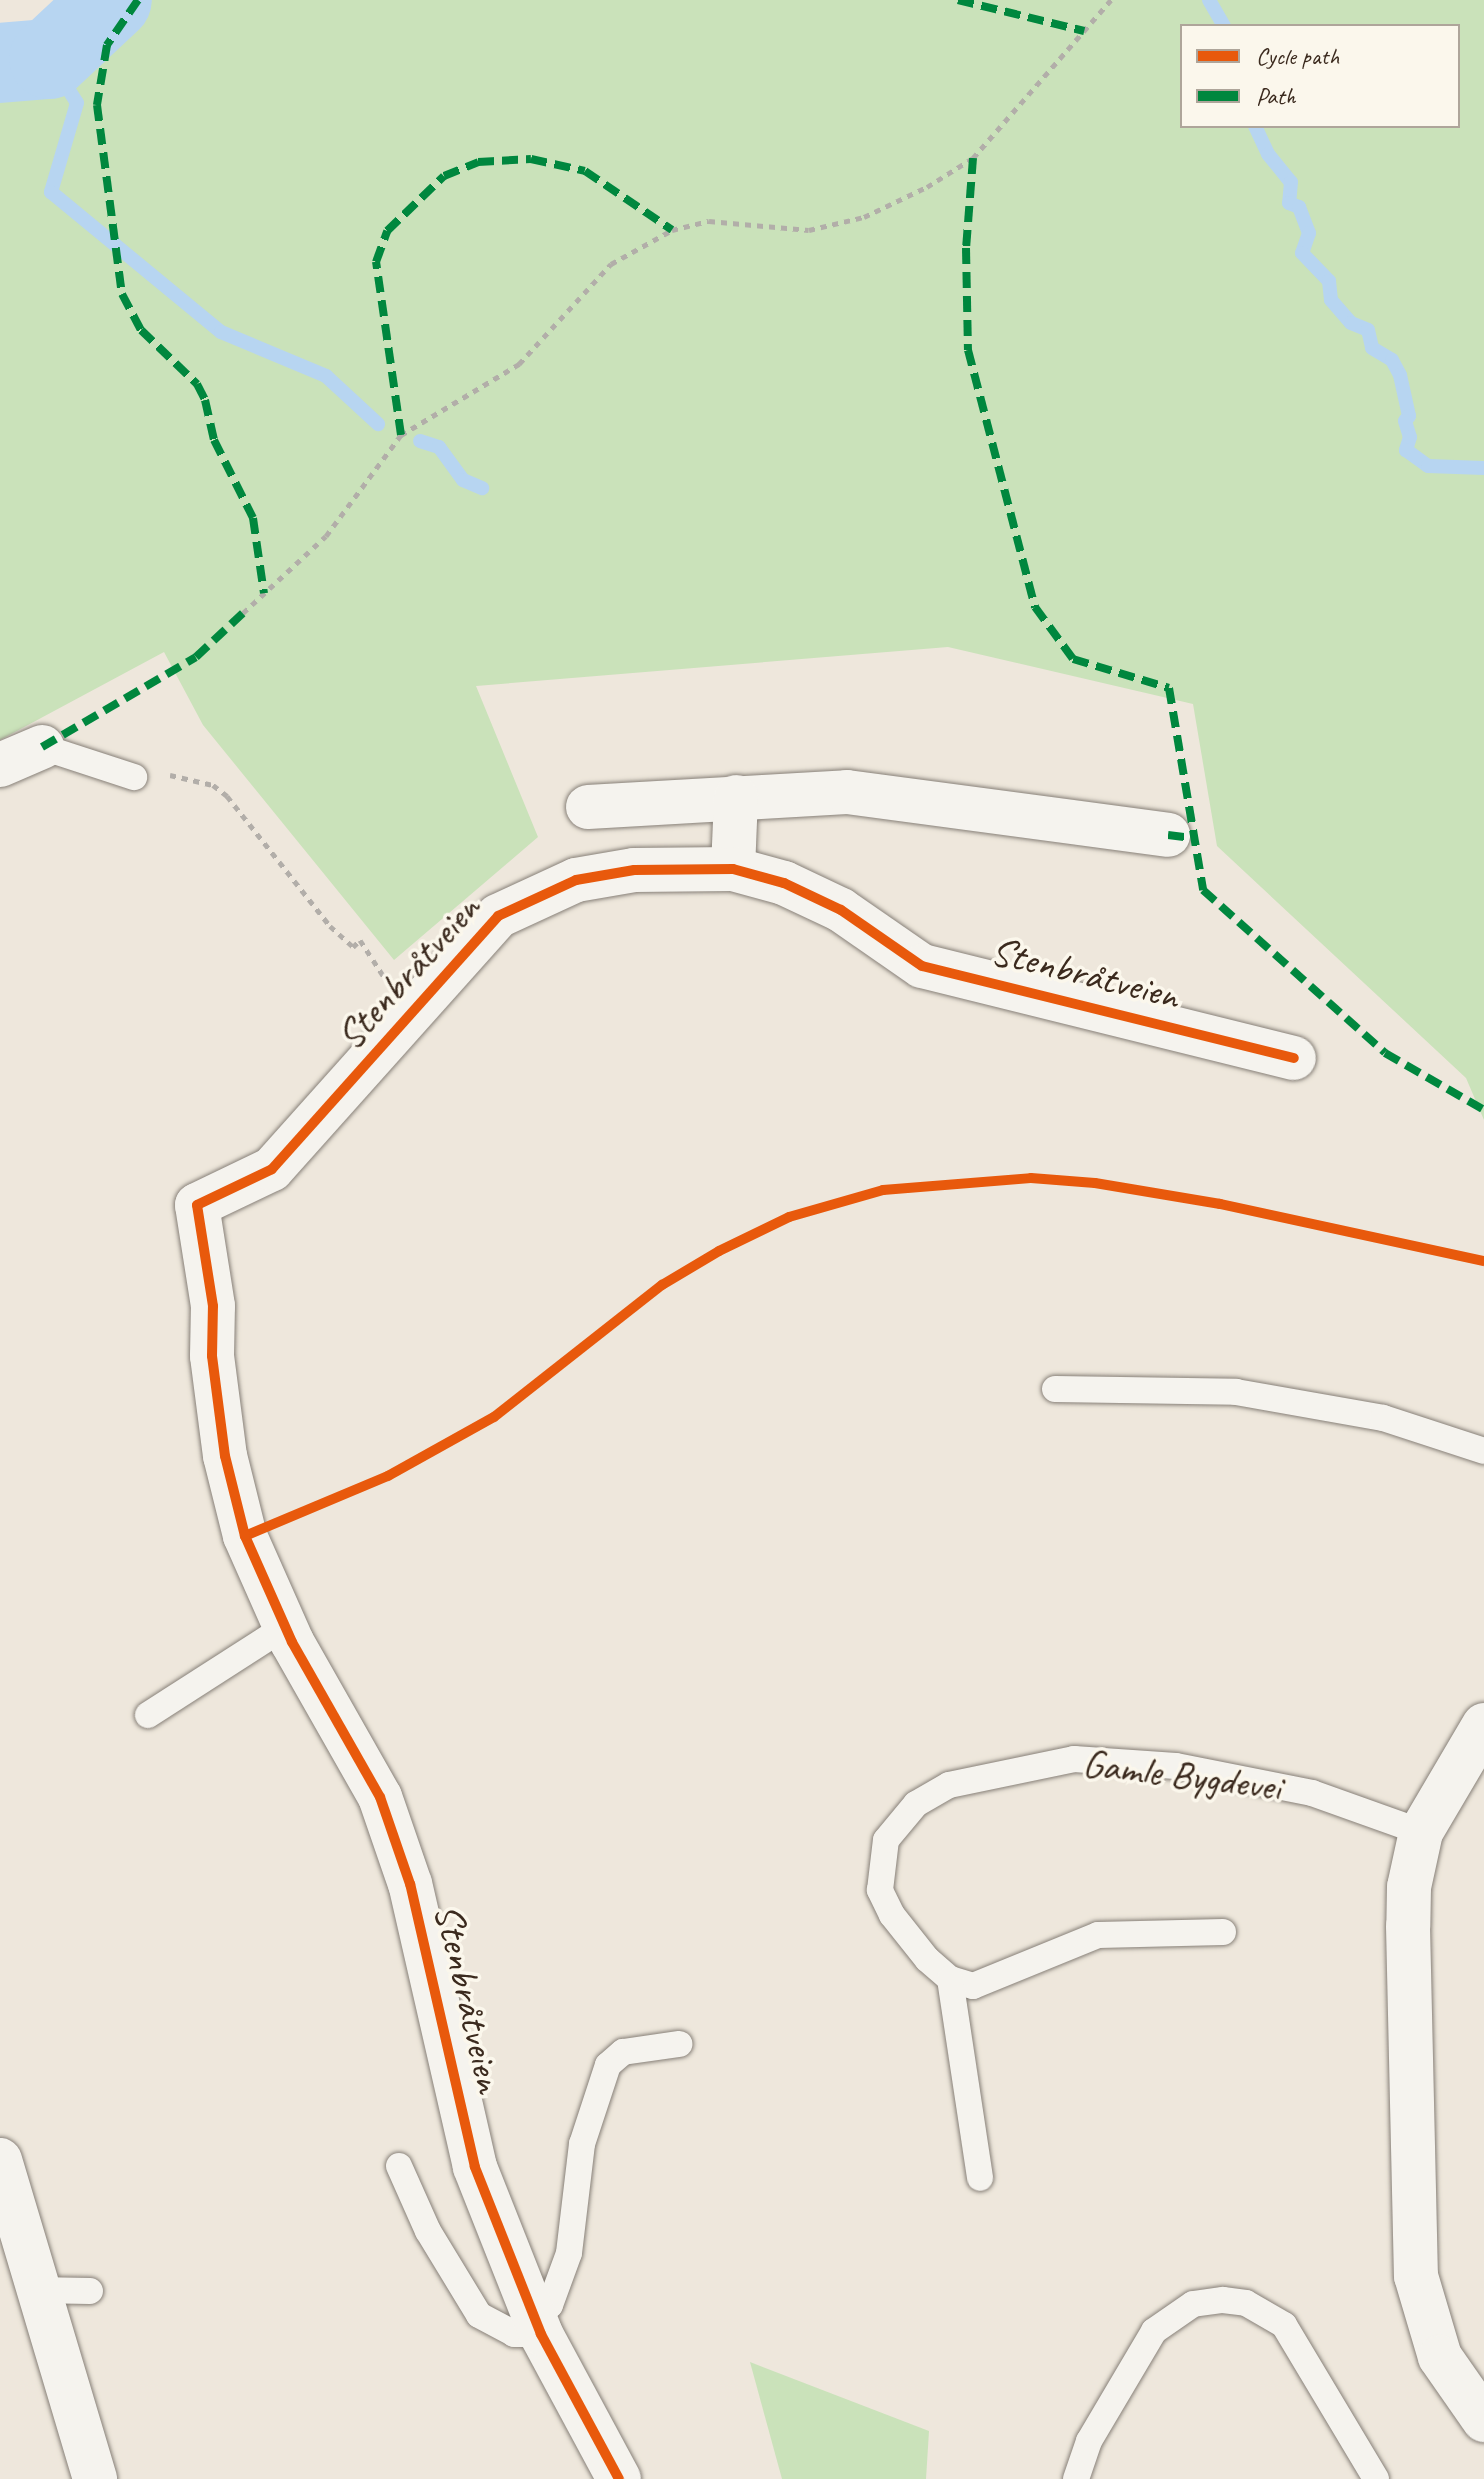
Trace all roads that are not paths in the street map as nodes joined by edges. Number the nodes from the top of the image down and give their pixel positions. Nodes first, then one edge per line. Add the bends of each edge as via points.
1 (42, 747) joint
2 (0, 765) edge
3 (134, 777) road end
4 (736, 797) junction
5 (588, 807) dead end
6 (1168, 835) dead end
7 (733, 869) junction
8 (1294, 1058) dead end
9 (1055, 1389) dead end
10 (1484, 1451) edge
11 (285, 1627) junction
12 (148, 1715) dead end
13 (1484, 1725) edge
14 (1421, 1832) junction
15 (1223, 1932) dead end
16 (950, 1979) junction
17 (679, 2044) dead end
18 (0, 2160) edge
19 (399, 2166) dead end
20 (980, 2178) dead end
21 (35, 2290) junction
22 (90, 2291) dead end
23 (538, 2327) junction
24 (1484, 2420) edge
25 (95, 2479) edge
26 (619, 2479) edge
27 (1076, 2479) edge
28 (1376, 2479) edge

1 - 2 street
1 - 3 lane
4 - 5 street
4 - 6 street via 847,792
4 - 7 street
7 - 8 street, Stenbråtveien via 784,883 841,910 922,966
7 - 11 street, Stenbråtveien via 634,870 576,880 512,907 466,947 272,1169 197,1205 213,1306 212,1356 225,1456 245,1536
9 - 10 lane via 1236,1392 1383,1418
11 - 12 lane
11 - 23 street, Stenbråtveien via 380,1797 398,1845 475,2167
13 - 14 street
14 - 16 lane, Gamle Bygdevei via 1312,1793 1119,1760 1074,1759 949,1785 897,1822 886,1840 880,1890 892,1915
14 - 24 street via 1409,1887 1408,1926 1416,2276 1440,2357
15 - 16 lane via 1098,1935 973,1986
16 - 20 lane
17 - 23 lane via 623,2052 608,2065 582,2144 569,2253
18 - 21 street
19 - 23 lane via 428,2231 479,2315 514,2334
21 - 22 lane
21 - 25 street
23 - 26 street, Stenbråtveien
27 - 28 lane via 1089,2441 1154,2331 1193,2304 1223,2300 1246,2303 1284,2325

